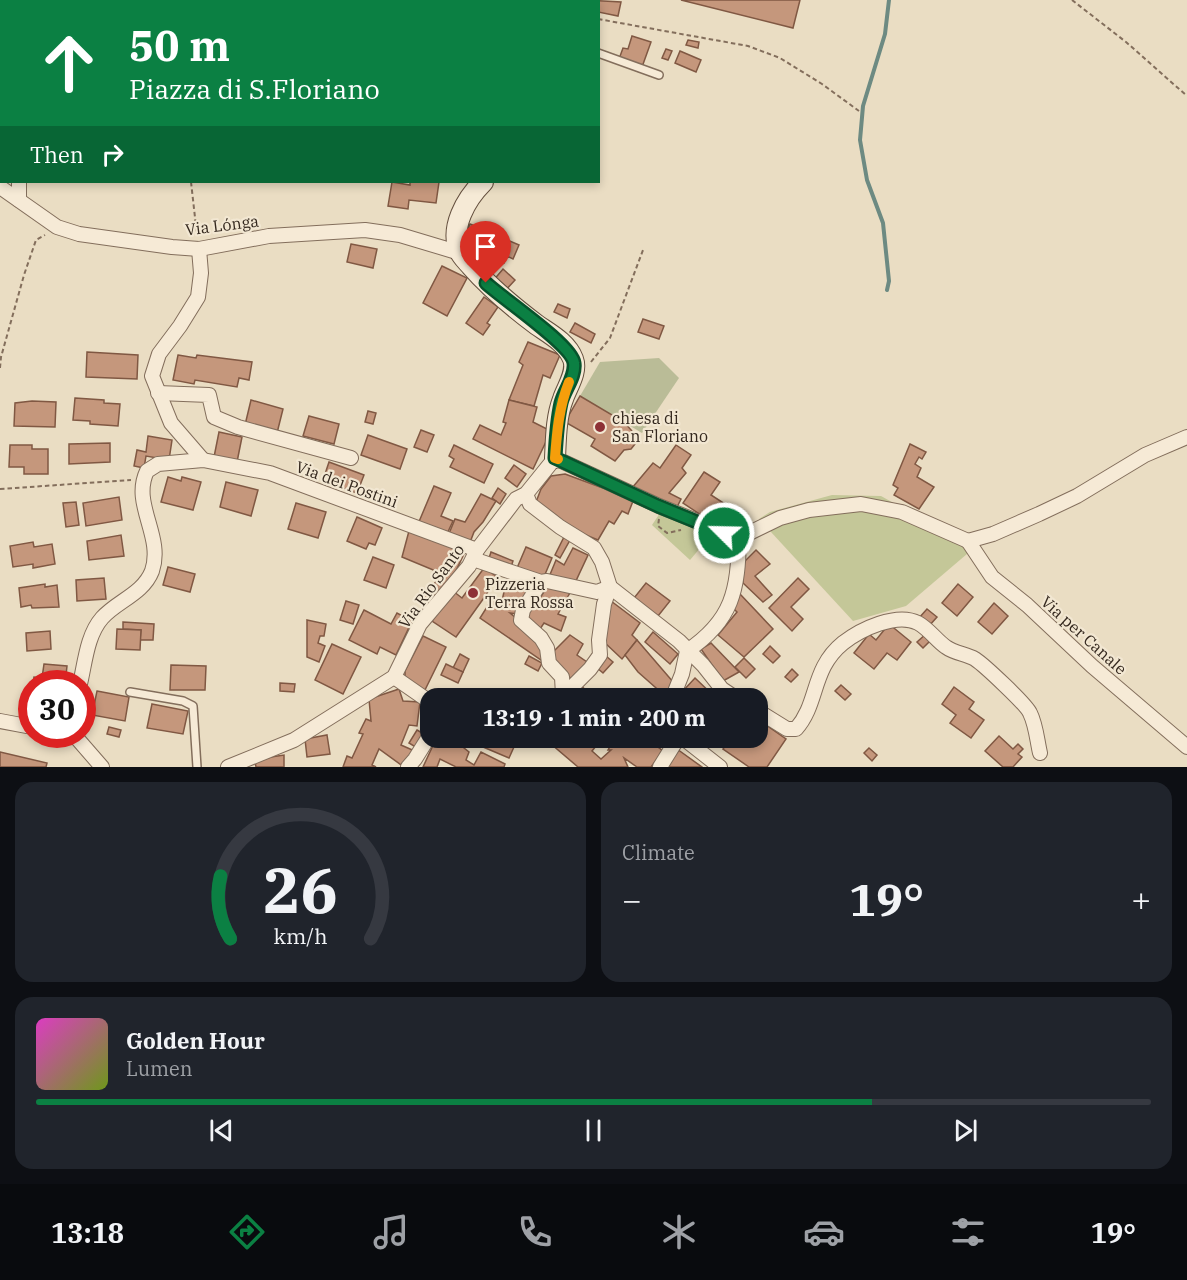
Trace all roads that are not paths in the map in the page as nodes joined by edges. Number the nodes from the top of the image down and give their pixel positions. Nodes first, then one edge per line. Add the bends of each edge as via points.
1 (600, 54) edge
2 (659, 75) dead end
3 (19, 183) edge
4 (482, 183) edge
5 (0, 187) edge
6 (19, 200) junction
7 (199, 249) junction
8 (460, 254) junction
9 (158, 393) junction
10 (1187, 437) edge
11 (351, 458) dead end
12 (555, 458) junction
13 (203, 460) junction
14 (526, 494) junction
15 (739, 538) junction
16 (968, 541) junction
17 (475, 555) junction
18 (541, 582) junction
19 (610, 587) junction
20 (687, 651) junction
21 (83, 670) edge
22 (394, 677) junction
23 (561, 688) edge
24 (570, 688) edge
25 (676, 688) edge
26 (721, 688) edge
27 (130, 692) dead end
28 (420, 695) edge
29 (768, 717) edge
30 (0, 721) edge
31 (18, 724) edge
32 (1187, 747) edge
33 (85, 748) edge
34 (422, 748) edge
35 (674, 748) edge
36 (694, 748) edge
37 (1040, 753) dead end
38 (102, 767) edge
39 (197, 767) edge
40 (228, 767) edge
41 (408, 767) edge
42 (660, 767) edge
43 (720, 767) edge

1 - 2 lane
3 - 6 street
4 - 8 street via 471,194 462,213 456,237
5 - 6 street, Via Lónga
6 - 7 street, Via Lónga via 57,226 91,235
7 - 8 street, Via Lónga via 269,236 365,230 400,235
7 - 9 street via 198,297 159,354 152,376
8 - 12 street via 503,298 564,346 574,363 562,400
9 - 11 street, Via dei Postini via 209,395 214,417
9 - 13 street via 171,423
10 - 16 street via 1145,455 1077,496 993,534
12 - 14 street, Via Rio Santo
12 - 15 street
13 - 17 street, Via dei Postini via 270,473
13 - 21 street, Via dei Postini via 158,464 147,471 143,502 154,547 152,571 137,591 101,619 91,638
14 - 17 street, Via Rio Santo via 516,499
14 - 19 street via 530,504 594,548
15 - 16 street via 780,518 861,504 902,512
15 - 20 street via 736,588 729,606 721,620
16 - 32 street, Via per Canale via 992,577
17 - 18 street, Via dei Postini
17 - 22 street, Via Rio Santo via 420,624
18 - 19 street, Via dei Postini via 597,592
18 - 23 street via 521,620 547,648 549,663 562,677
19 - 20 street
19 - 24 street via 599,640 600,655
20 - 25 street
20 - 26 street
22 - 28 street
22 - 40 street via 294,740
27 - 39 lane via 193,706
29 - 37 street via 787,729 796,729 807,717 823,665 843,643 866,630 904,618 919,624 947,648 978,660 1016,697 1030,712
30 - 31 street
33 - 38 street
34 - 41 street
35 - 42 street
36 - 43 street

